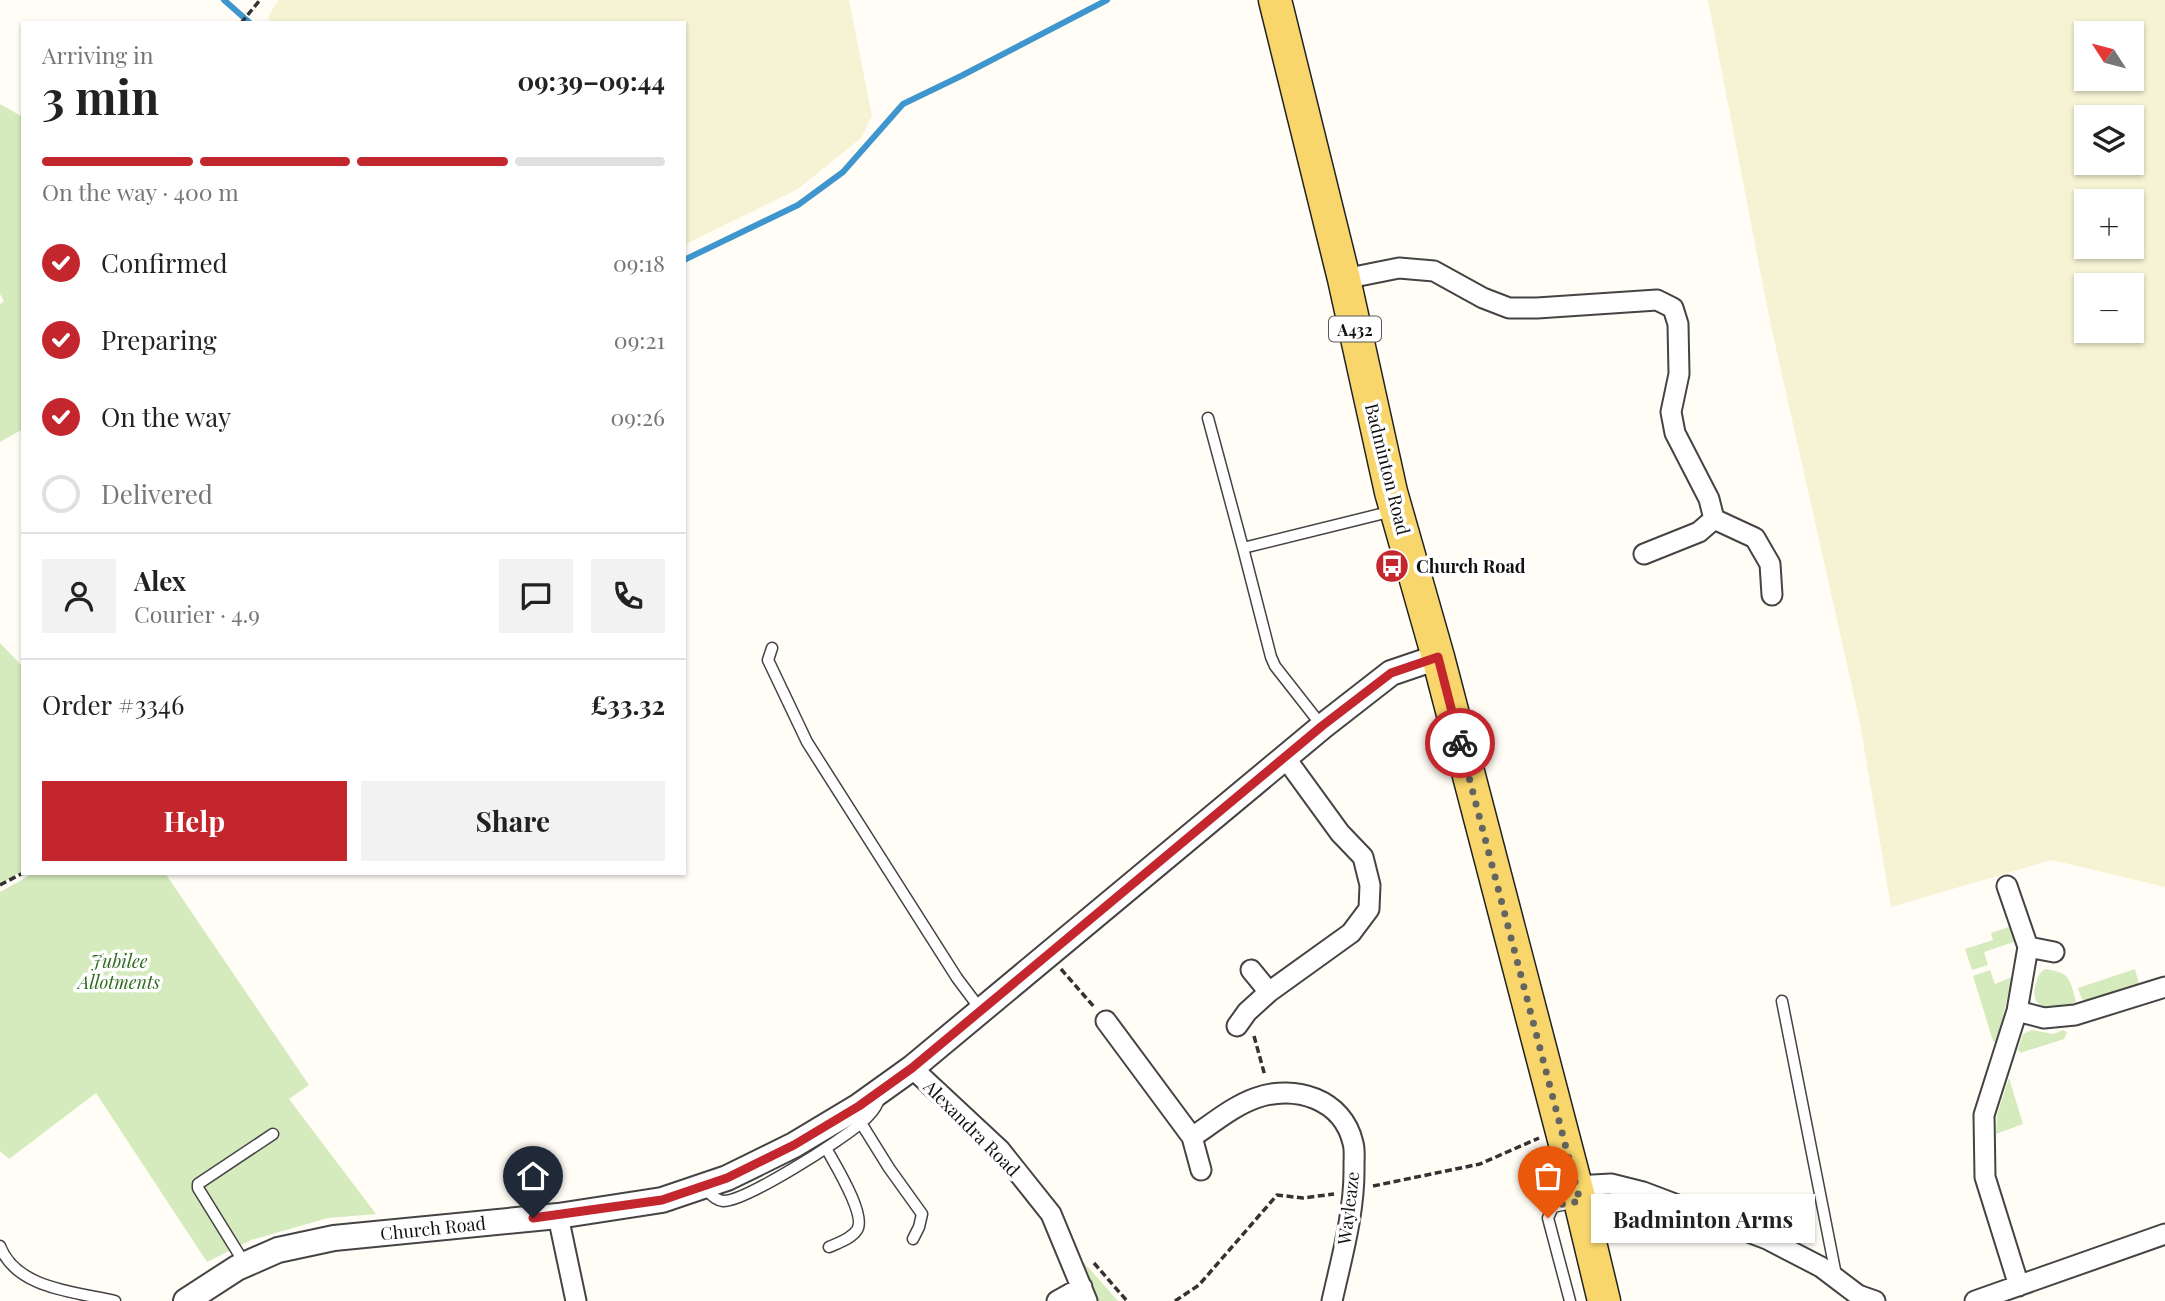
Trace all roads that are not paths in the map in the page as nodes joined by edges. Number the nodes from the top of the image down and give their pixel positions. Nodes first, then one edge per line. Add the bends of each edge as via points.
1 (1275, 0) edge
2 (1343, 279) junction
3 (1208, 418) dead end
4 (1396, 510) junction
5 (1714, 519) junction
6 (1243, 548) junction
7 (1644, 554) dead end
8 (1772, 595) dead end
9 (772, 648) dead end
10 (1438, 657) junction
11 (1322, 726) junction
12 (1284, 756) junction
13 (2007, 886) dead end
14 (2028, 947) junction
15 (2054, 952) dead end
16 (1251, 970) dead end
17 (2165, 987) edge
18 (1269, 992) junction
19 (1782, 1001) dead end
20 (981, 1010) junction
21 (2017, 1011) junction
22 (1242, 1019) road end
23 (1106, 1021) road end
24 (912, 1068) junction
25 (878, 1092) junction
26 (861, 1123) junction
27 (273, 1134) dead end
28 (1192, 1137) junction
29 (826, 1148) junction
30 (1201, 1170) dead end
31 (703, 1186) junction
32 (1578, 1194) junction
33 (558, 1216) junction
34 (2165, 1234) edge
35 (913, 1240) dead end
36 (0, 1245) edge
37 (829, 1247) dead end
38 (245, 1264) junction
39 (1837, 1280) junction
40 (2019, 1286) junction
41 (1085, 1294) edge
42 (115, 1301) edge
43 (187, 1301) edge
44 (576, 1301) edge
45 (1057, 1301) edge
46 (1332, 1301) edge
47 (1570, 1301) edge
48 (1604, 1301) edge
49 (1874, 1301) edge
50 (1975, 1301) edge

1 - 2 main road, Badminton Road / A432
2 - 4 main road, Badminton Road / A432
2 - 5 street via 1399,268 1434,271 1509,308 1657,300 1673,308 1678,324 1679,374 1671,412 1675,433 1709,499
3 - 6 lane
4 - 6 lane
4 - 10 main road, Badminton Road / A432
5 - 7 street via 1699,532
5 - 8 street via 1755,538 1770,564
6 - 11 lane via 1270,657
9 - 20 lane via 768,660 807,742
10 - 11 street, Church Road via 1391,673
10 - 32 main road, Badminton Road / A432
11 - 12 street, Church Road
12 - 18 street via 1339,833 1363,857 1370,885 1369,909 1351,933
12 - 20 street, Church Road
13 - 14 street
14 - 15 street
14 - 21 street
16 - 18 street
17 - 21 street via 2075,1015 2044,1018
18 - 22 street
19 - 39 lane
20 - 24 street, Church Road
21 - 40 street via 1984,1115 1985,1177
23 - 28 street
24 - 25 street, Church Road
24 - 41 street, Alexandra Road via 1000,1150 1051,1214
25 - 26 lane via 875,1108
25 - 31 street, Church Road via 794,1145
26 - 29 lane
26 - 35 lane via 922,1214
27 - 38 lane via 198,1184
28 - 30 street
28 - 46 street, Wayleaze via 1256,1097 1289,1092 1318,1098 1342,1118 1353,1143 1354,1190
29 - 31 lane via 732,1200 716,1199
29 - 37 lane via 860,1222 848,1238
31 - 33 street, Church Road via 662,1200
32 - 39 street via 1611,1184 1643,1192 1767,1239
32 - 47 lane via 1553,1206 1548,1218
32 - 48 main road, Badminton Road / A432
33 - 38 street, Church Road via 334,1238 278,1250
33 - 44 street
34 - 40 street
36 - 42 lane via 4,1258 31,1279 53,1289
38 - 43 street, Church Road
39 - 49 street
40 - 50 street
41 - 45 street

